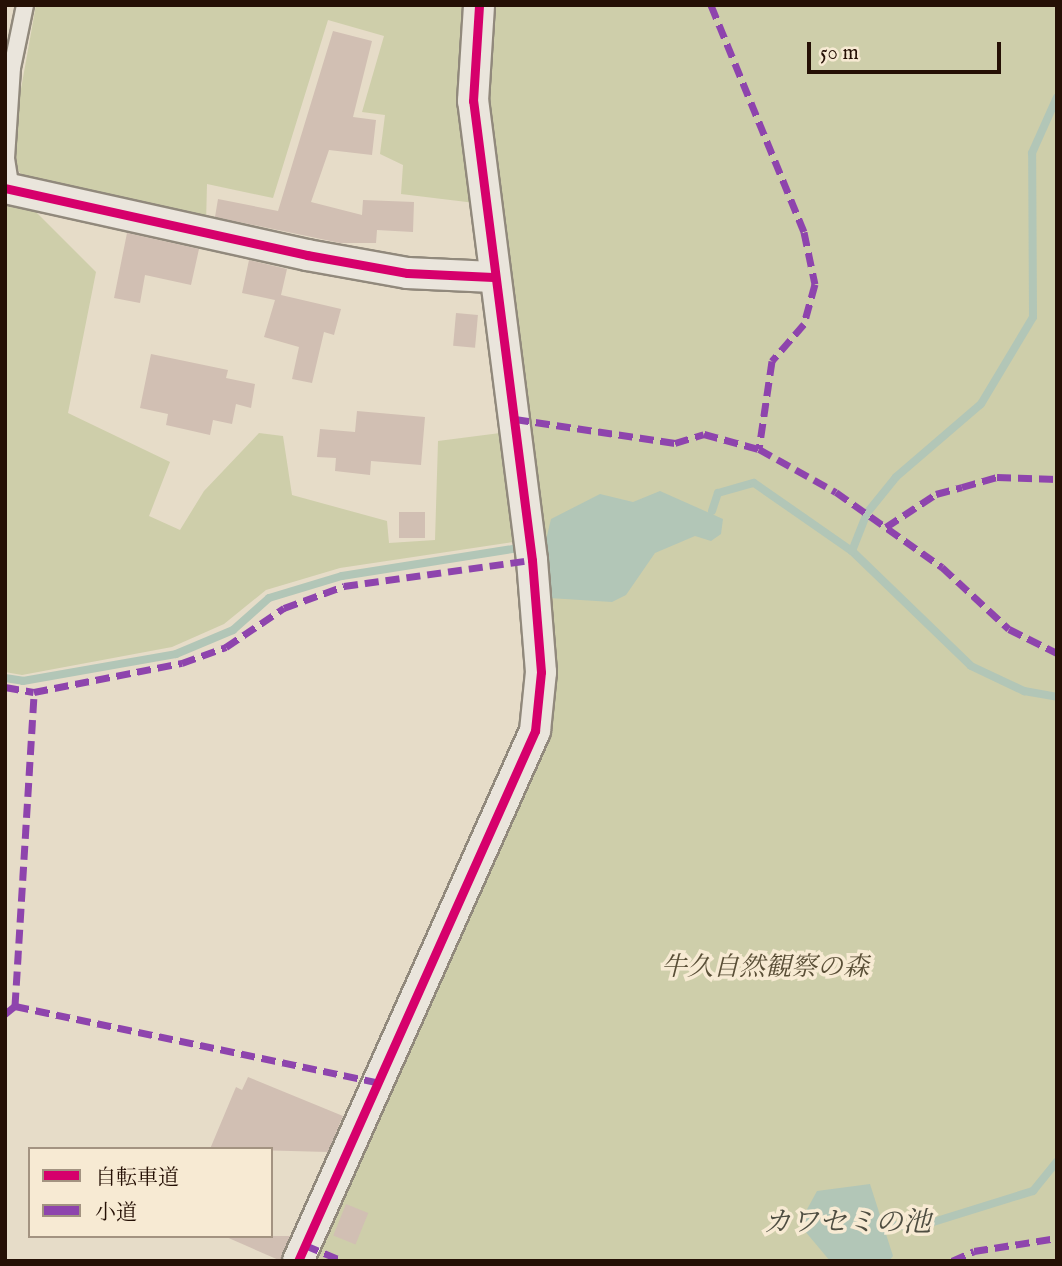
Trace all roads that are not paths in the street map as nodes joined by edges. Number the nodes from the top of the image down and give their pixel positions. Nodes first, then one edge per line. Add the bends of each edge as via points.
1 (25, 5) edge
2 (479, 5) edge
3 (8, 189) edge
4 (493, 277) junction
5 (298, 1261) edge

1 - 3 lane via 11,80
2 - 4 street via 473,101
3 - 4 street via 407,273
4 - 5 street via 532,560 541,672 535,732

